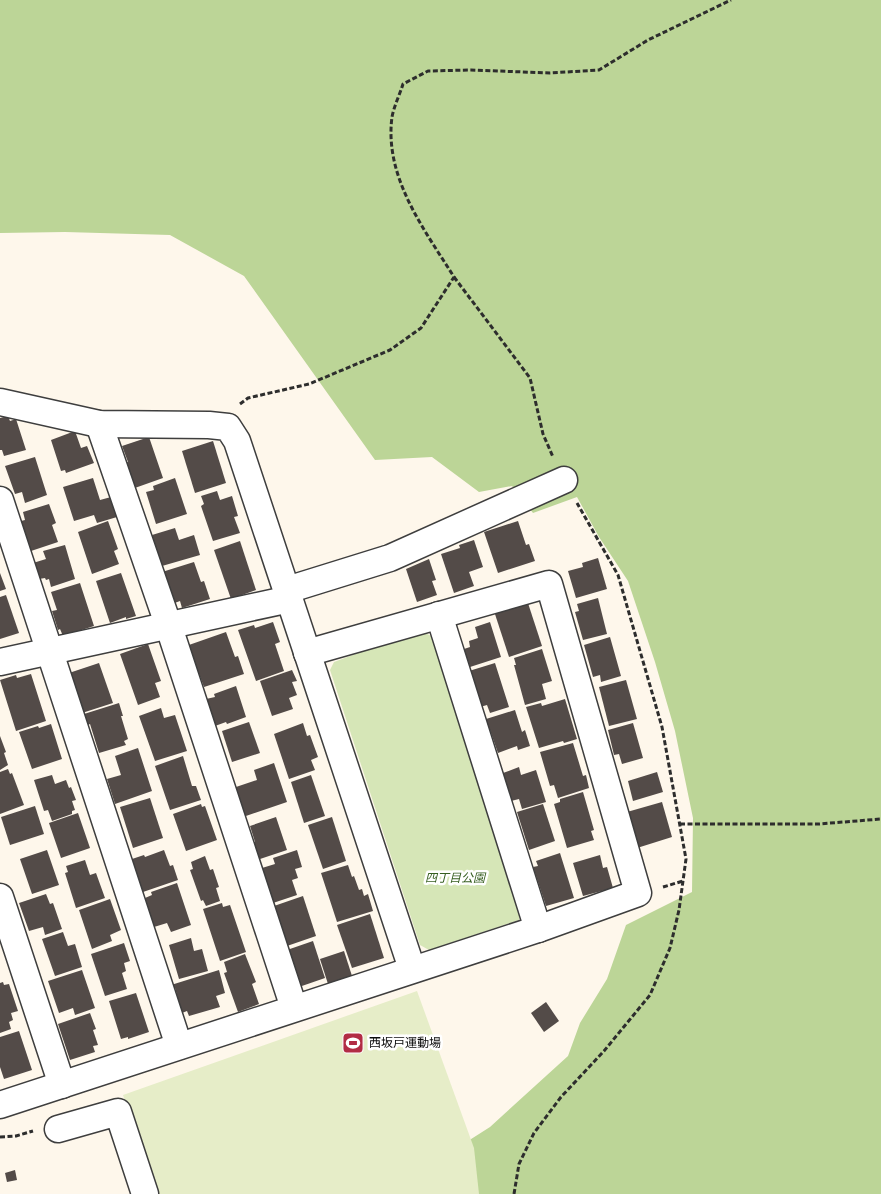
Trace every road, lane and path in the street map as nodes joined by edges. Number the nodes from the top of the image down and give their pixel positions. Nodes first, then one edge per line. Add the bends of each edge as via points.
1 (731, 0) edge
2 (454, 277) junction
3 (0, 402) edge
4 (99, 424) junction
5 (228, 427) junction
6 (564, 480) junction
7 (0, 500) edge
8 (288, 595) junction
9 (439, 615) junction
10 (168, 624) junction
11 (48, 652) junction
12 (307, 653) junction
13 (0, 662) edge
14 (881, 819) edge
15 (680, 824) junction
16 (0, 897) edge
17 (538, 929) junction
18 (412, 969) junction
19 (294, 1008) junction
20 (179, 1046) junction
21 (62, 1085) junction
22 (0, 1105) edge
23 (58, 1129) joint
24 (0, 1137) edge
25 (145, 1194) edge
26 (514, 1194) edge

1 - 2 path via 648,40 599,70 428,72 403,84 392,115 391,150 408,203
2 - 5 path via 421,328 390,350 309,384 248,398 239,405
2 - 6 path via 530,378 543,434
3 - 4 street
4 - 5 street
4 - 10 street
5 - 8 street via 237,441
6 - 8 street via 390,558
6 - 15 path via 618,575 662,727
7 - 11 street
8 - 10 street
8 - 12 street
9 - 12 street
9 - 17 street
9 - 17 street via 549,584 638,893
10 - 11 street
10 - 19 street
11 - 13 street
11 - 20 street
12 - 18 street
14 - 15 path via 819,824
15 - 26 path via 686,859 680,900 670,948 650,995 534,1133 519,1164
16 - 21 street
17 - 18 street
18 - 19 street
19 - 20 street
20 - 21 street
21 - 22 street
23 - 24 path
23 - 25 street via 118,1112

